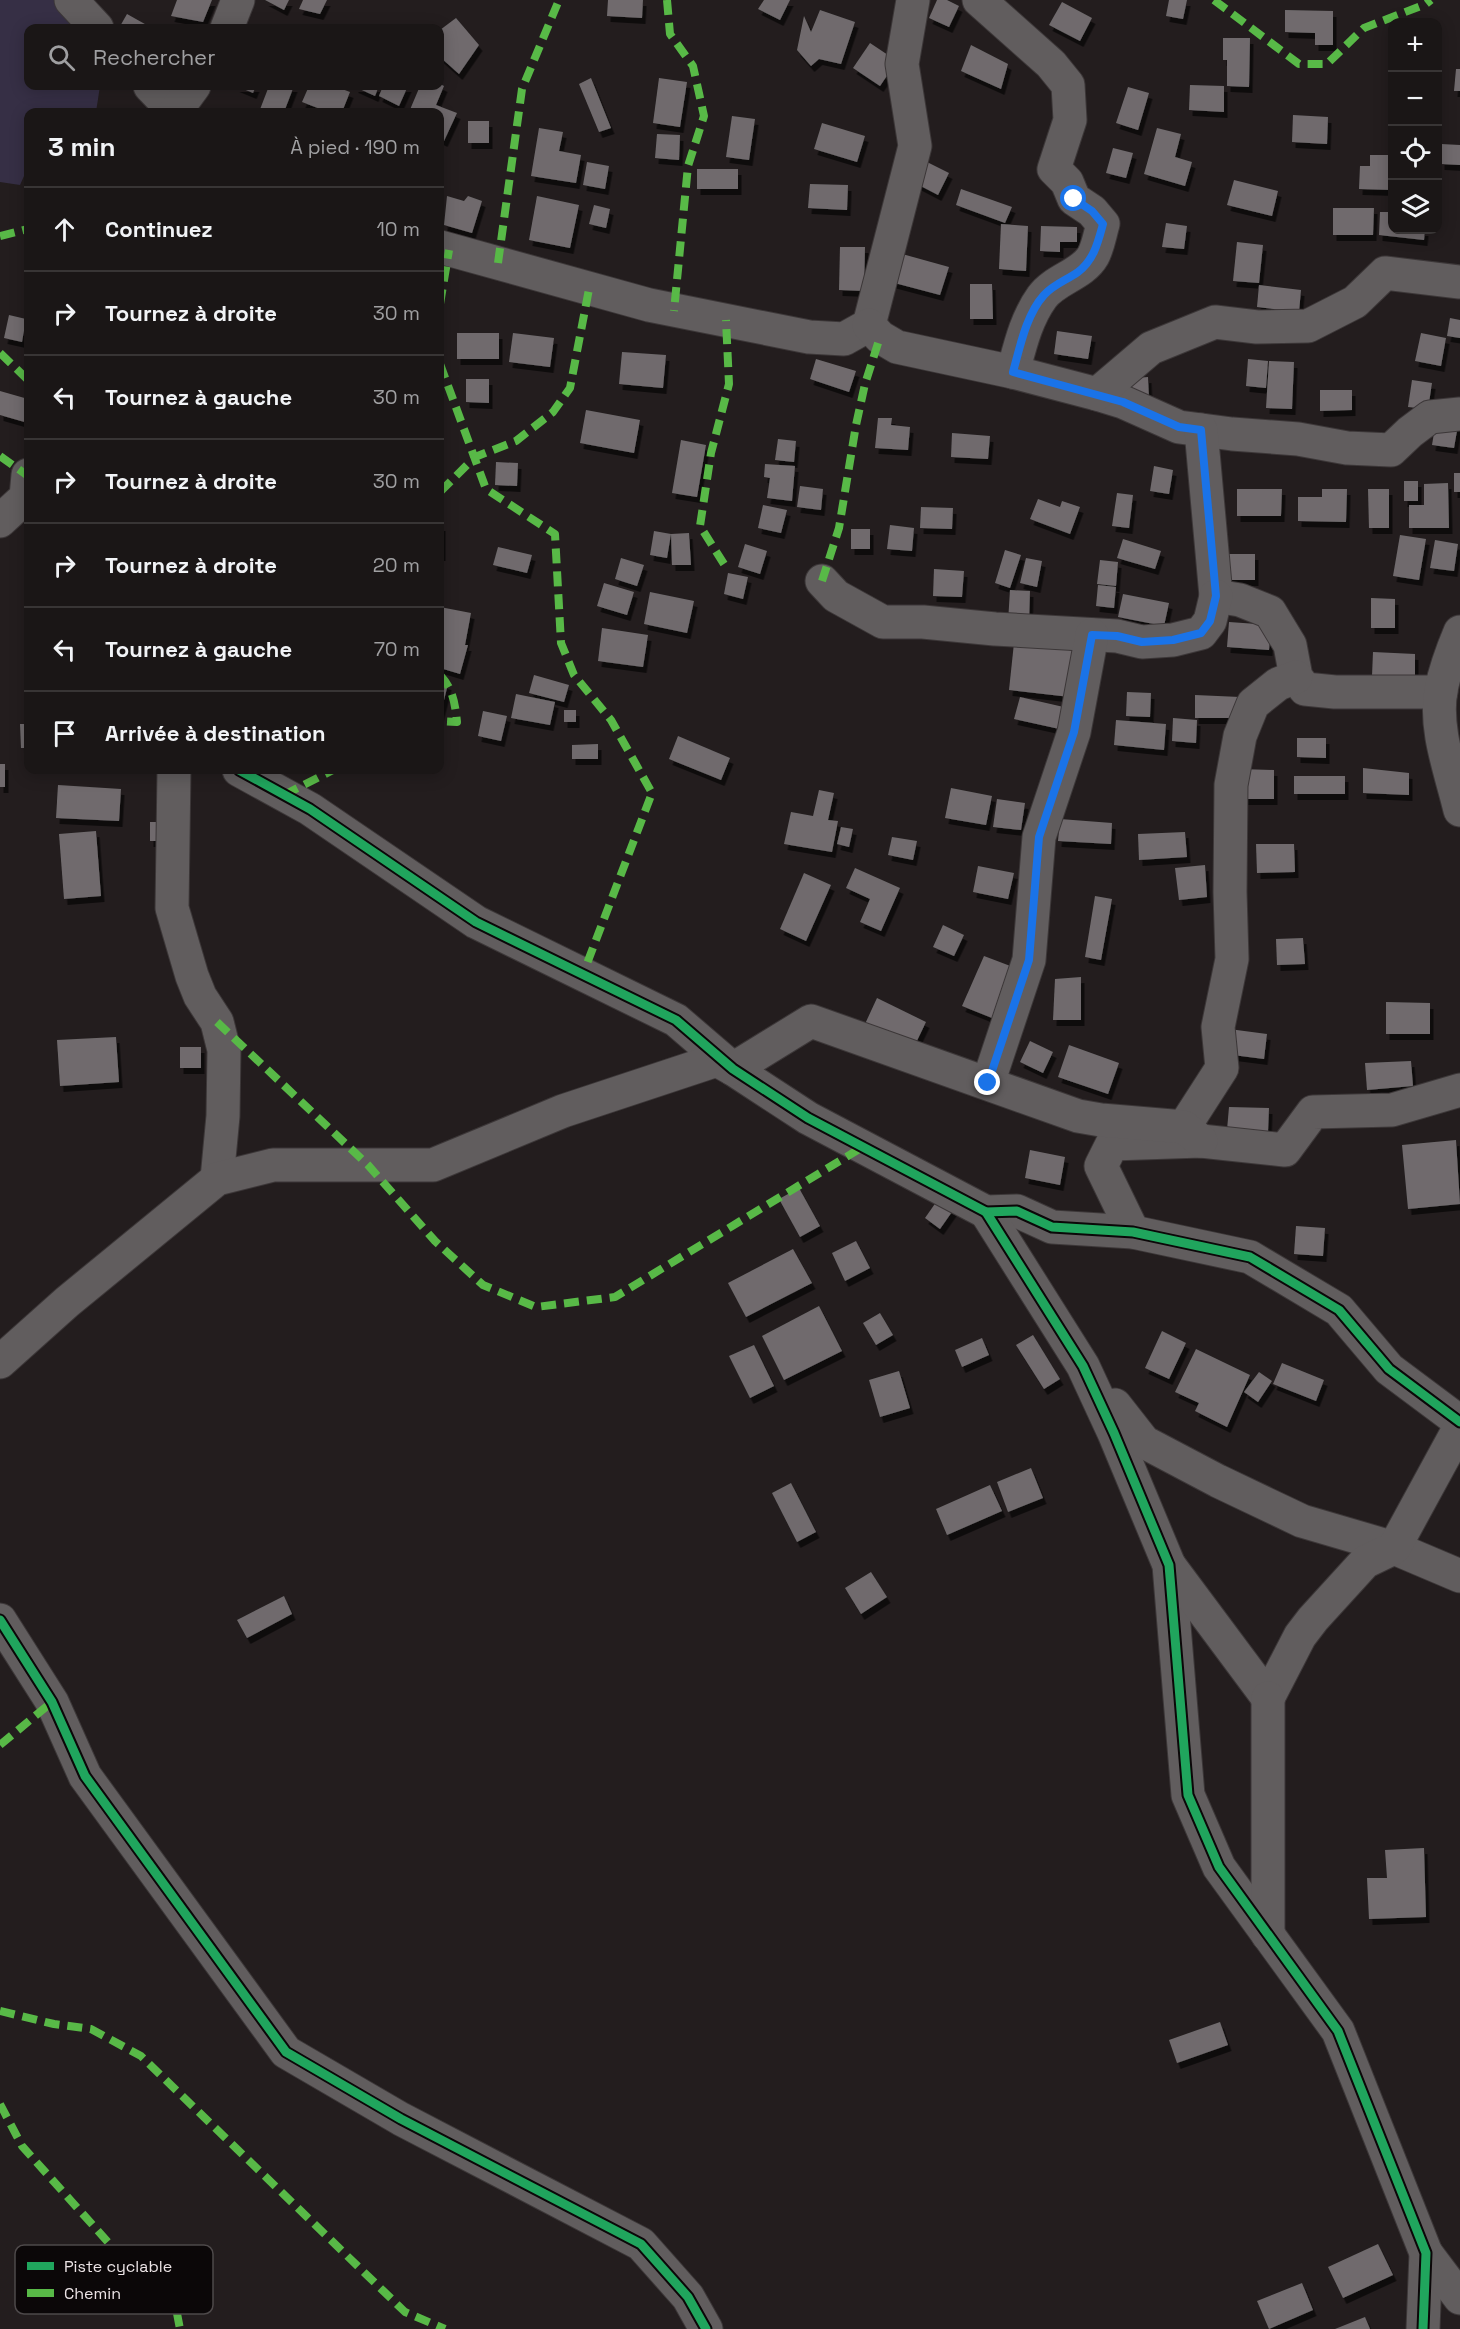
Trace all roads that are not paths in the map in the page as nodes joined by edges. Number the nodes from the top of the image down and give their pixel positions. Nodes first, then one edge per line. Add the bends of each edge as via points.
1 (71, 0) edge
2 (913, 0) edge
3 (980, 0) edge
4 (93, 24) edge
5 (154, 90) edge
6 (191, 90) edge
7 (171, 108) edge
8 (178, 108) edge
9 (444, 248) edge
10 (1460, 282) edge
11 (869, 325) junction
12 (1013, 372) junction
13 (1096, 394) junction
14 (1460, 414) edge
15 (1201, 430) junction
16 (24, 499) edge
17 (0, 521) edge
18 (822, 581) dead end
19 (1216, 596) junction
20 (1460, 632) edge
21 (1092, 635) junction
22 (1296, 677) junction
23 (1441, 692) junction
24 (174, 774) edge
25 (246, 774) edge
26 (1460, 810) edge
27 (733, 1069) junction
28 (988, 1083) junction
29 (1460, 1090) edge
30 (1192, 1134) junction
31 (216, 1179) junction
32 (986, 1212) junction
33 (1133, 1232) junction
34 (0, 1362) edge
35 (1083, 1366) junction
36 (1460, 1422) edge
37 (1460, 1427) edge
38 (1394, 1548) junction
39 (1169, 1565) junction
40 (1460, 1576) edge
41 (0, 1620) edge
42 (1268, 1698) junction
43 (1268, 1935) junction
44 (1426, 2253) junction
45 (1460, 2298) edge
46 (706, 2329) edge
47 (1423, 2329) edge

1 - 4 street
2 - 11 street via 902,64 915,146
3 - 12 street via 1068,85 1070,120 1054,169 1067,182 1074,199 1103,224 1093,256 1078,272 1043,296 1028,322
5 - 7 street
6 - 8 street
9 - 11 street via 649,305 809,337 844,339
10 - 13 street via 1385,273 1355,302 1308,326 1257,327 1215,322 1151,348
11 - 12 street via 897,347
12 - 13 street
13 - 15 street via 1179,427
14 - 15 street via 1430,417 1391,450
15 - 19 street
16 - 17 street
18 - 21 street via 836,596 883,622
19 - 21 street via 1210,621 1201,633 1142,642
19 - 22 street via 1270,612 1290,645
20 - 23 street
21 - 28 street via 1074,732 1039,837 1029,960
22 - 23 street via 1305,689
22 - 30 street via 1278,684 1252,704 1239,736 1231,785 1232,959 1218,1027 1222,1068
23 - 26 street via 1441,727
24 - 31 street via 172,908 192,976 217,1022 224,1050 223,1116
25 - 27 street via 310,809 476,921 676,1020
27 - 28 street via 811,1021
27 - 31 street via 717,1060 563,1112 434,1165 273,1165
27 - 32 street via 808,1118
28 - 30 street via 1078,1116
29 - 30 street via 1392,1110 1313,1112 1285,1150
30 - 33 street via 1112,1144 1101,1166
31 - 34 street
32 - 33 street via 1017,1211 1052,1227
32 - 35 street
33 - 36 street via 1250,1257 1339,1311 1389,1369
35 - 38 street via 1144,1442 1302,1521
35 - 39 street
37 - 38 street
38 - 40 street
38 - 42 street via 1365,1562 1313,1619
39 - 42 street
39 - 43 street via 1188,1796 1219,1867
41 - 46 street via 52,1702 85,1776 286,2052 401,2119 641,2244 688,2296
42 - 43 street
43 - 44 street via 1338,2031
44 - 45 street
44 - 47 street

